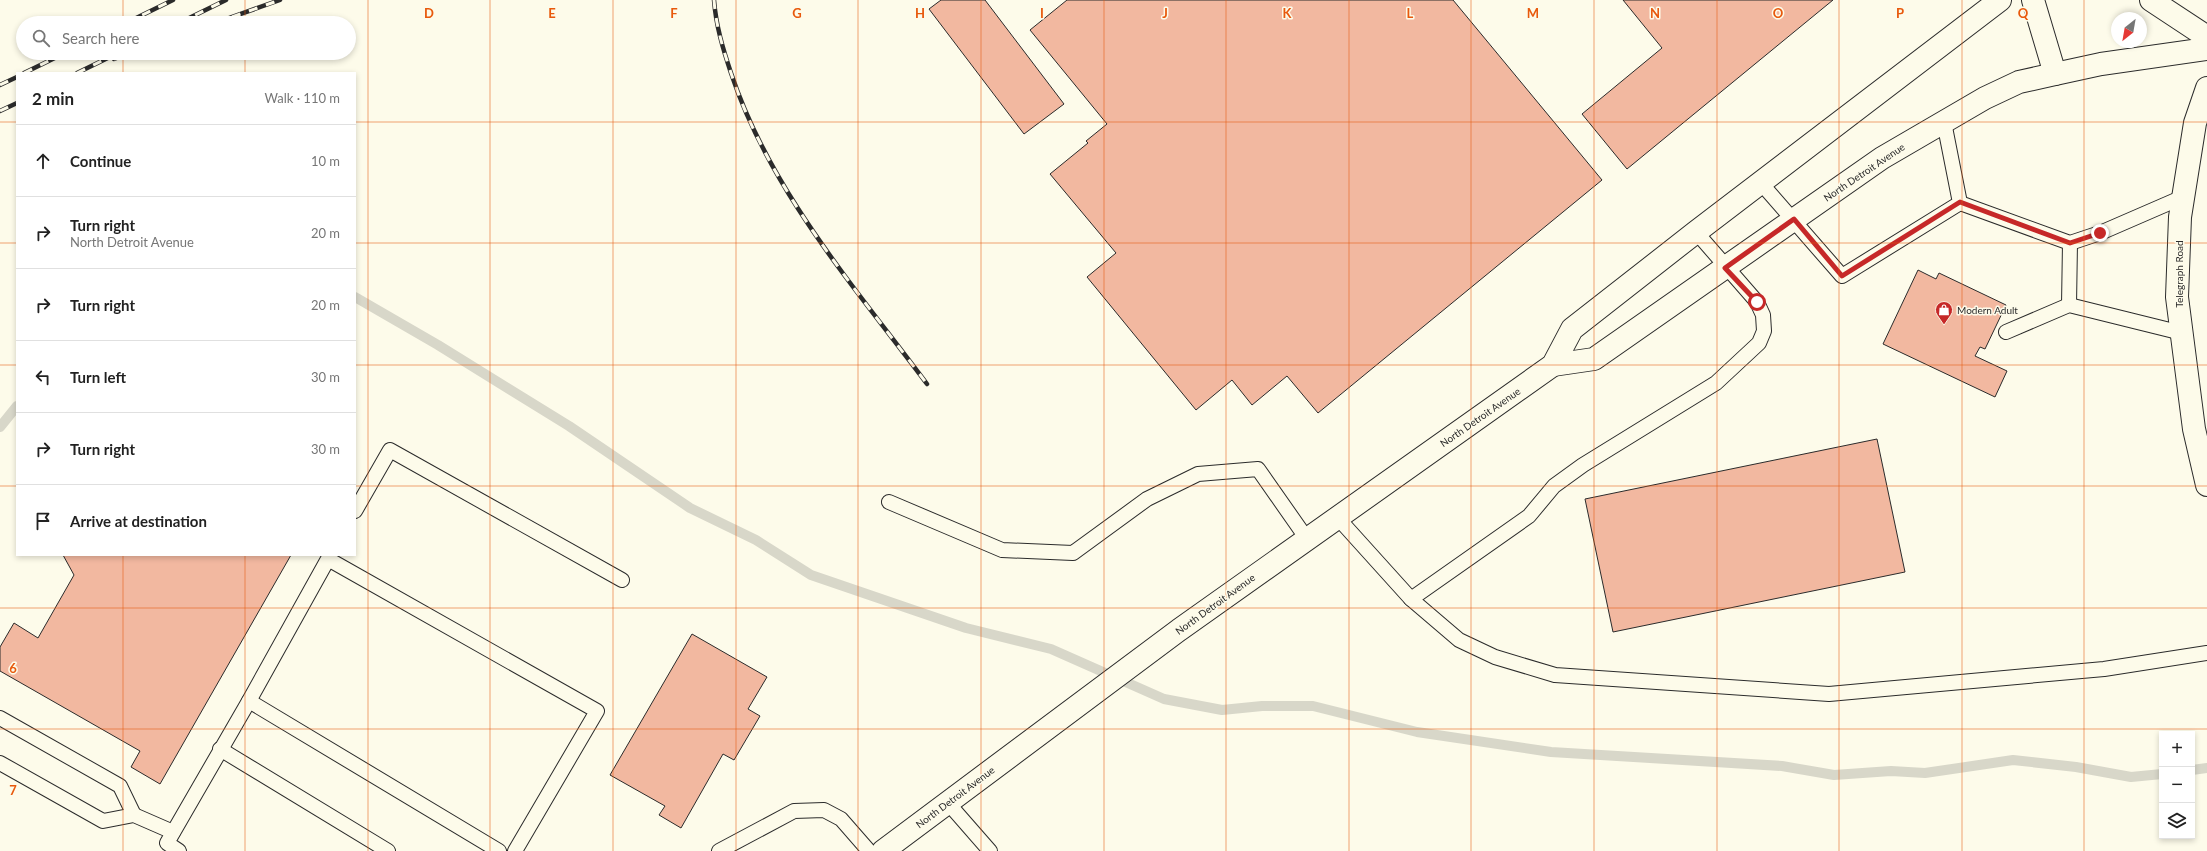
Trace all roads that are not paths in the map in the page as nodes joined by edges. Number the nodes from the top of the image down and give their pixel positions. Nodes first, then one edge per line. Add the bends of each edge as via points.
1 (2000, 0) edge
2 (2032, 0) edge
3 (2151, 0) edge
4 (2207, 37) edge
5 (2207, 49) edge
6 (2055, 74) junction
7 (2207, 88) edge
8 (1944, 122) junction
9 (1760, 182) junction
10 (2183, 197) junction
11 (1960, 202) junction
12 (1794, 219) junction
13 (1696, 232) junction
14 (2070, 243) junction
15 (1725, 268) junction
16 (2069, 304) junction
17 (2006, 332) dead end
18 (2182, 333) junction
19 (1553, 365) junction
20 (2207, 485) edge
21 (889, 502) dead end
22 (356, 509) edge
23 (1337, 517) junction
24 (1307, 539) junction
25 (329, 557) edge
26 (622, 580) dead end
27 (1411, 599) junction
28 (2207, 653) edge
29 (249, 702) junction
30 (0, 718) edge
31 (220, 749) junction
32 (0, 763) edge
33 (948, 803) junction
34 (134, 815) junction
35 (173, 832) junction
36 (179, 851) edge
37 (388, 851) edge
38 (499, 851) edge
39 (515, 851) edge
40 (719, 851) edge
41 (869, 851) edge
42 (883, 851) edge
43 (990, 851) edge

1 - 9 main road, North Detroit Avenue
2 - 6 main road
3 - 4 main road
5 - 6 main road, North Detroit Avenue via 2101,64
6 - 8 main road, North Detroit Avenue via 2019,82
7 - 10 main road, Telegraph Road via 2195,123
8 - 11 lane
8 - 12 main road, North Detroit Avenue via 1882,158
9 - 12 lane
9 - 13 main road, North Detroit Avenue
10 - 14 lane via 2100,233
10 - 18 main road, Telegraph Road via 2177,297
11 - 12 lane via 1842,276
11 - 14 lane
12 - 15 main road, North Detroit Avenue
13 - 15 lane
13 - 19 main road, North Detroit Avenue via 1572,329
14 - 16 lane
15 - 19 main road, North Detroit Avenue via 1594,359
15 - 27 lane via 1757,302 1763,315 1764,331 1760,343 1716,383 1583,465 1554,486 1528,516
16 - 17 lane
16 - 18 lane
18 - 20 main road, Telegraph Road via 2194,429
19 - 23 main road, North Detroit Avenue
21 - 24 lane via 1002,550 1073,553 1148,498 1198,474 1258,469
22 - 26 lane via 390,450
23 - 24 main road, North Detroit Avenue
23 - 27 lane
24 - 33 main road, North Detroit Avenue via 1179,630
25 - 29 lane
25 - 39 lane via 597,711
27 - 28 lane via 1459,640 1495,657 1555,675 1821,694 2104,669
29 - 31 lane
29 - 38 lane
30 - 34 lane via 120,786
31 - 35 lane
31 - 37 lane
32 - 34 lane via 103,821
33 - 42 main road, North Detroit Avenue
33 - 43 lane
34 - 35 lane
35 - 36 lane via 167,843
40 - 41 lane via 794,811 824,810 841,820

